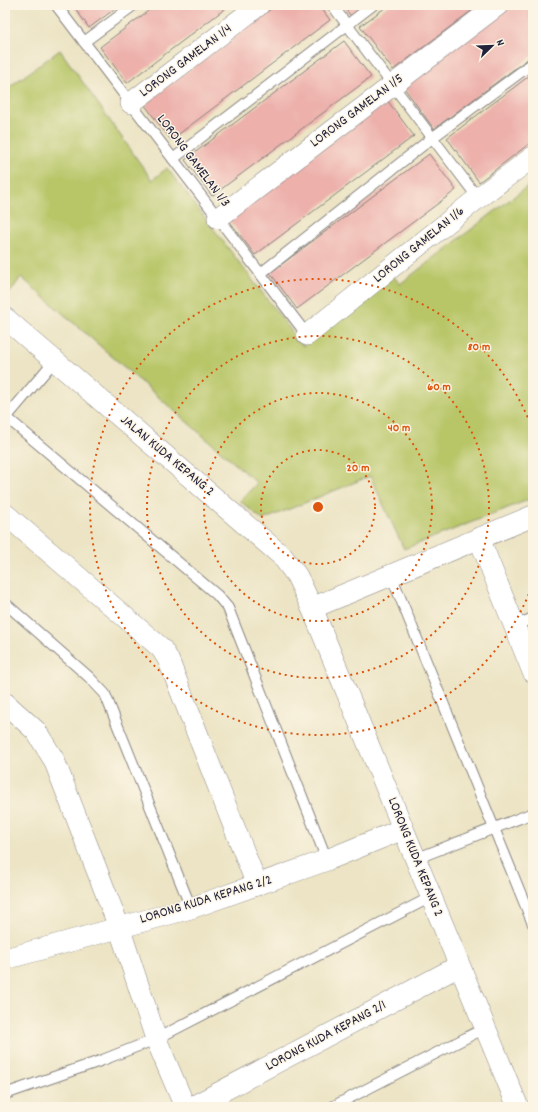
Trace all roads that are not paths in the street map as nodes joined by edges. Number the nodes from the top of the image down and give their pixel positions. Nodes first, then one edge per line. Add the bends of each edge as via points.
1 (56, 5) edge
2 (134, 5) edge
3 (259, 5) edge
4 (332, 5) edge
5 (374, 5) edge
6 (498, 5) edge
7 (347, 25) junction
8 (84, 42) junction
9 (533, 63) edge
10 (392, 85) junction
11 (131, 103) junction
12 (432, 138) junction
13 (533, 157) edge
14 (173, 159) junction
15 (478, 198) junction
16 (218, 218) junction
17 (260, 274) junction
18 (5, 318) edge
19 (307, 335) joint
20 (55, 360) junction
21 (6, 417) edge
22 (5, 514) edge
23 (533, 516) edge
24 (479, 538) junction
25 (392, 575) junction
26 (5, 603) edge
27 (312, 608) junction
28 (524, 622) edge
29 (533, 672) edge
30 (5, 703) edge
31 (533, 813) edge
32 (494, 827) junction
33 (403, 829) junction
34 (415, 859) junction
35 (327, 860) junction
36 (257, 886) junction
37 (431, 897) junction
38 (191, 908) junction
39 (533, 924) edge
40 (119, 927) junction
41 (5, 959) edge
42 (459, 966) junction
43 (485, 1028) junction
44 (156, 1039) junction
45 (5, 1094) edge
46 (185, 1107) edge
47 (192, 1107) edge
48 (332, 1107) edge
49 (518, 1107) edge

1 - 8 lane, LORONG GAMELAN 1/3
2 - 8 lane
3 - 11 street, LORONG GAMELAN 1/4
4 - 7 lane
5 - 7 lane
6 - 10 street, LORONG GAMELAN 1/5
7 - 10 lane
7 - 14 lane
8 - 11 lane, LORONG GAMELAN 1/3
9 - 12 lane
10 - 12 lane
10 - 16 street, LORONG GAMELAN 1/5
11 - 14 lane, LORONG GAMELAN 1/3
12 - 15 lane
12 - 17 lane
13 - 15 street, LORONG GAMELAN 1/6
14 - 16 lane, LORONG GAMELAN 1/3
15 - 19 street, LORONG GAMELAN 1/6
16 - 17 lane, LORONG GAMELAN 1/3
17 - 19 lane, LORONG GAMELAN 1/3
18 - 20 street, JALAN KUDA KEPANG 2
20 - 21 lane
20 - 27 street, JALAN KUDA KEPANG 2 via 282,556 297,576
21 - 35 lane via 217,595 228,608
22 - 36 street via 161,648 168,659
23 - 24 street
24 - 25 street
24 - 28 street
25 - 27 street
25 - 32 lane
26 - 38 lane via 105,694
27 - 33 street, LORONG KUDA KEPANG 2
28 - 29 street
30 - 40 street via 36,730 54,760
31 - 32 lane
32 - 34 lane
32 - 39 lane
33 - 34 street, LORONG KUDA KEPANG 2
33 - 35 street, LORONG KUDA KEPANG 2/2
34 - 37 street, LORONG KUDA KEPANG 2
35 - 36 street, LORONG KUDA KEPANG 2/2
36 - 38 street, LORONG KUDA KEPANG 2/2
37 - 42 street, LORONG KUDA KEPANG 2
37 - 44 lane
38 - 40 street, LORONG KUDA KEPANG 2/2
40 - 41 street, LORONG KUDA KEPANG 2/2
40 - 44 street
42 - 43 street, LORONG KUDA KEPANG 2
42 - 47 street, LORONG KUDA KEPANG 2/1
43 - 48 lane
43 - 49 street, LORONG KUDA KEPANG 2
44 - 45 lane
44 - 46 street

